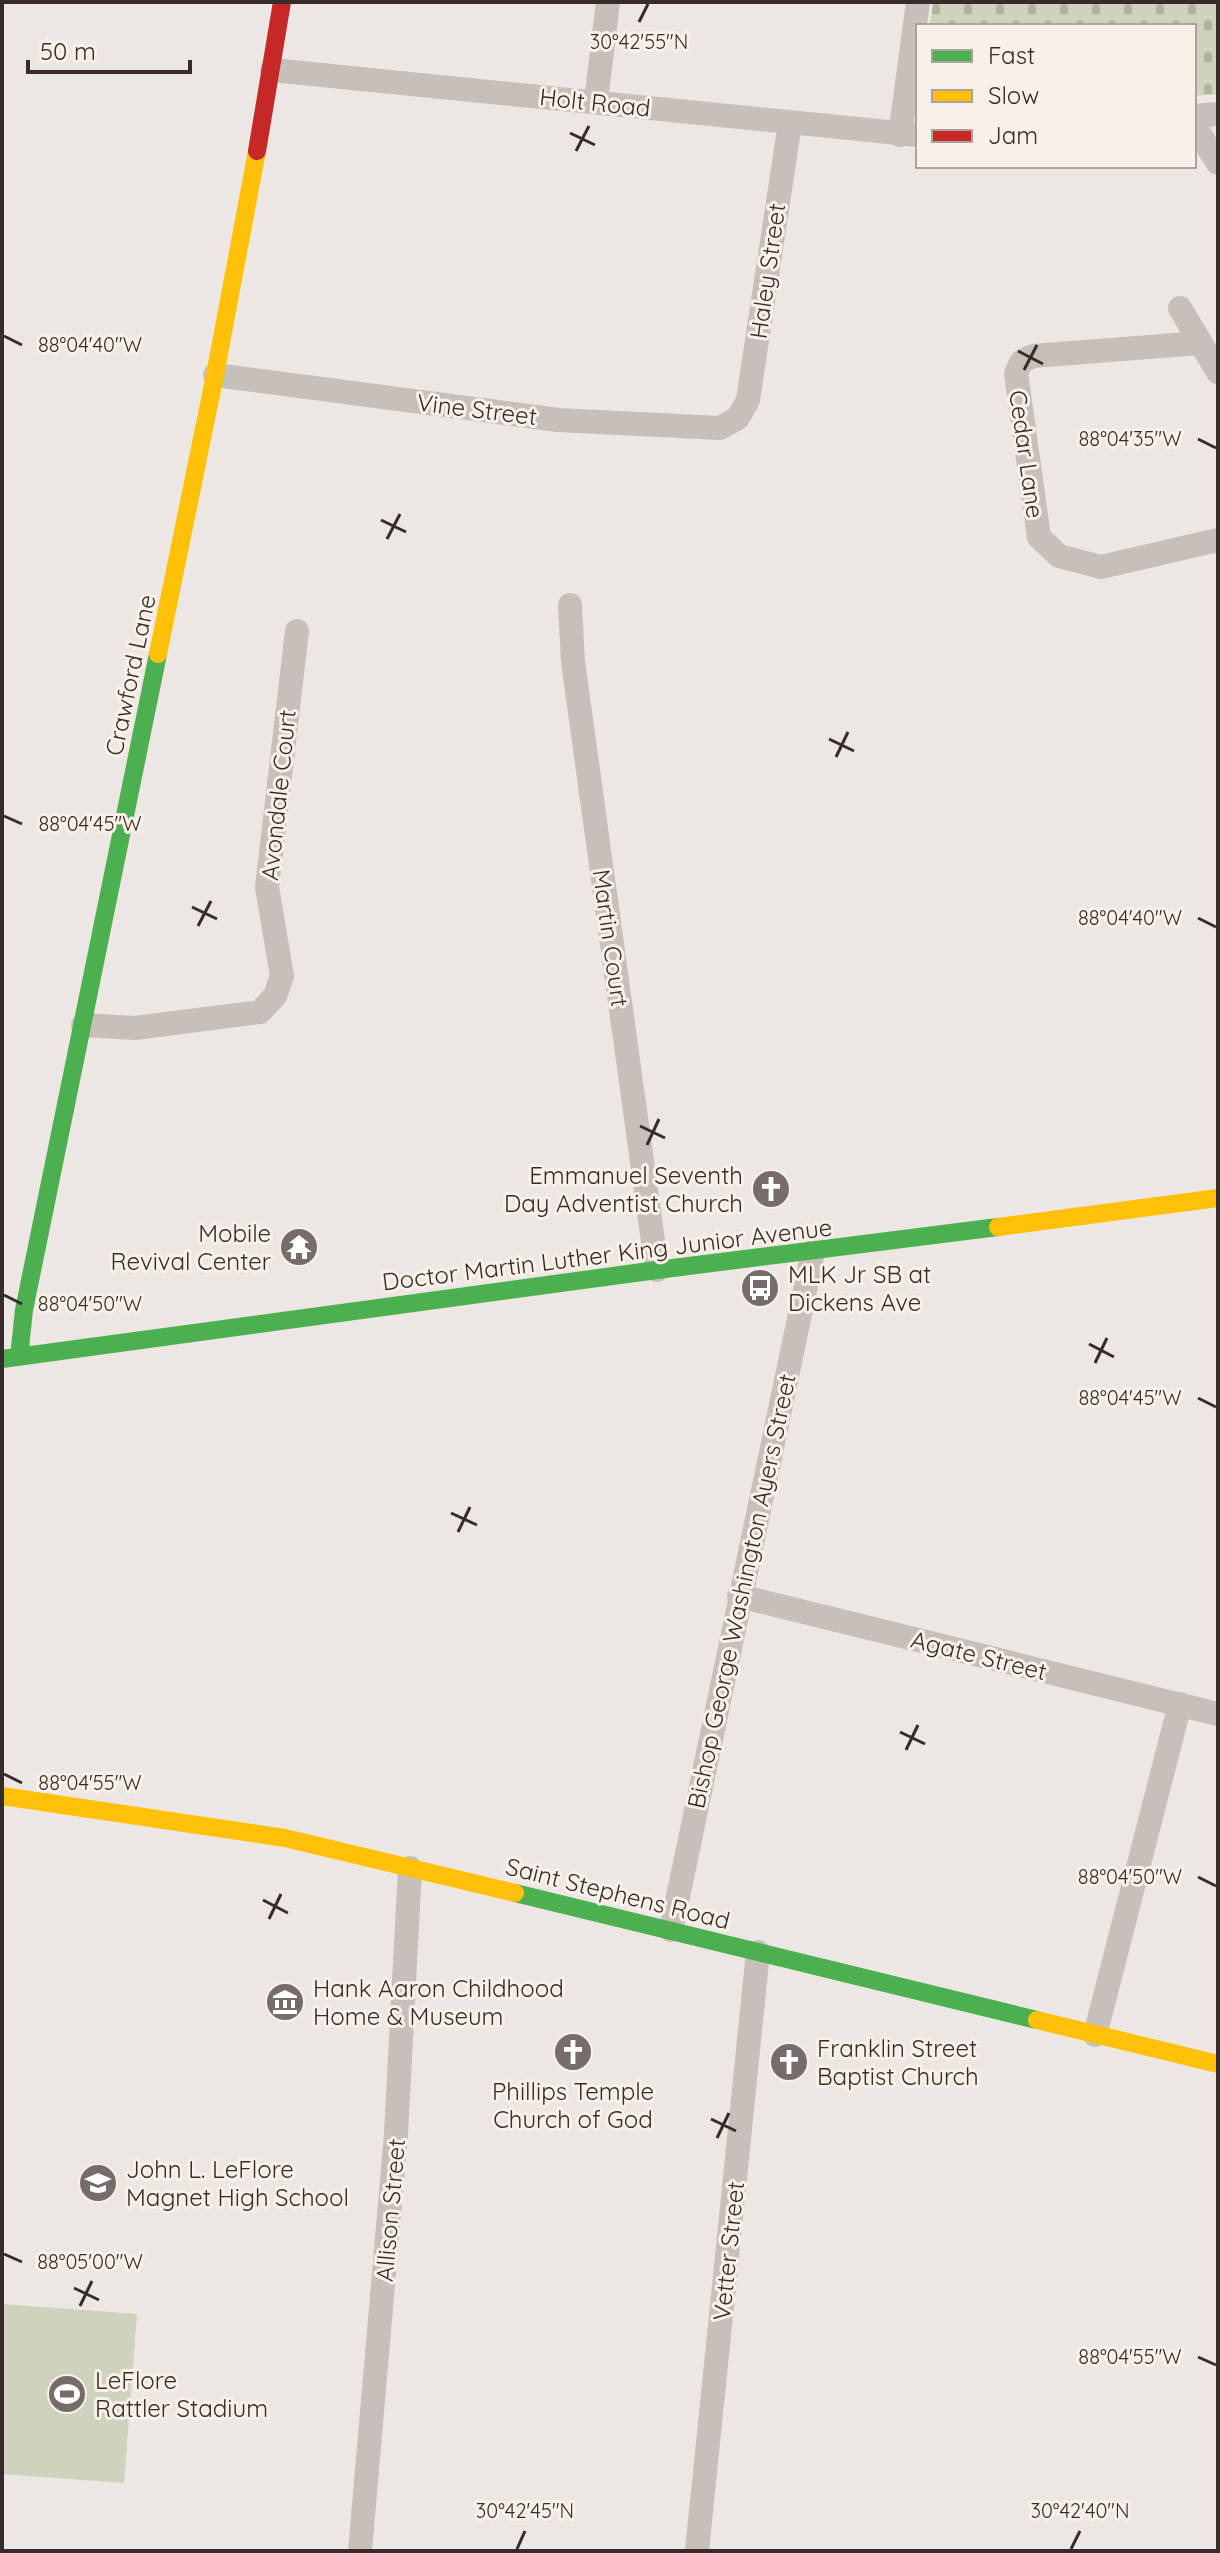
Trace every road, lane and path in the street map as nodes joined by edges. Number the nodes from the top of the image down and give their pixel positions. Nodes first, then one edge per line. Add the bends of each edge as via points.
1 (282, 2) edge
2 (608, 2) edge
3 (918, 2) edge
4 (917, 24) edge
5 (916, 32) edge
6 (272, 70) junction
7 (596, 101) junction
8 (1218, 114) edge
9 (1196, 116) edge
10 (790, 123) junction
11 (1196, 128) edge
12 (909, 135) edge
13 (1218, 163) edge
14 (1180, 308) dead end
15 (1200, 343) junction
16 (1218, 372) edge
17 (215, 375) junction
18 (738, 418) joint
19 (1218, 540) edge
20 (570, 605) dead end
21 (297, 631) dead end
22 (83, 1025) junction
23 (1218, 1198) edge
24 (813, 1252) junction
25 (657, 1270) junction
26 (10, 1358) edge
27 (739, 1596) junction
28 (1180, 1704) junction
29 (1218, 1714) edge
30 (2, 1796) edge
31 (410, 1868) junction
32 (671, 1930) junction
33 (758, 1952) junction
34 (1095, 2035) junction
35 (1218, 2064) edge
36 (360, 2551) edge
37 (697, 2551) edge

1 - 6 main road, Crawford Lane
2 - 7 street
3 - 4 street
5 - 12 street
6 - 7 street, Holt Road
6 - 17 main road, Crawford Lane
7 - 10 street, Holt Road
8 - 9 street
10 - 12 street, Holt Road
10 - 18 street, Haley Street via 748,400
11 - 13 street
14 - 15 street
15 - 16 street
15 - 19 street, Cedar Lane via 1033,356 1022,361 1016,373 1039,537 1059,556 1101,567
17 - 18 street, Vine Street via 558,420 720,428
17 - 22 main road, Crawford Lane
20 - 25 street, Martin Court via 573,662
21 - 22 street, Avondale Court via 267,887 282,976 275,996 260,1012 135,1028
22 - 26 main road, Crawford Lane
23 - 24 main road, Doctor Martin Luther King Junior Avenue
24 - 25 main road, Doctor Martin Luther King Junior Avenue
24 - 27 street, Bishop George Washington Ayers Street
25 - 26 main road, Doctor Martin Luther King Junior Avenue
27 - 28 street, Agate Street
27 - 32 street, Bishop George Washington Ayers Street
28 - 29 street, Agate Street
28 - 34 street
30 - 31 main road, Saint Stephens Road via 285,1838
31 - 32 main road, Saint Stephens Road
31 - 36 street, Allison Street via 396,2134
32 - 33 main road, Saint Stephens Road
33 - 34 main road, Saint Stephens Road
33 - 37 street, Vetter Street
34 - 35 main road, Saint Stephens Road

